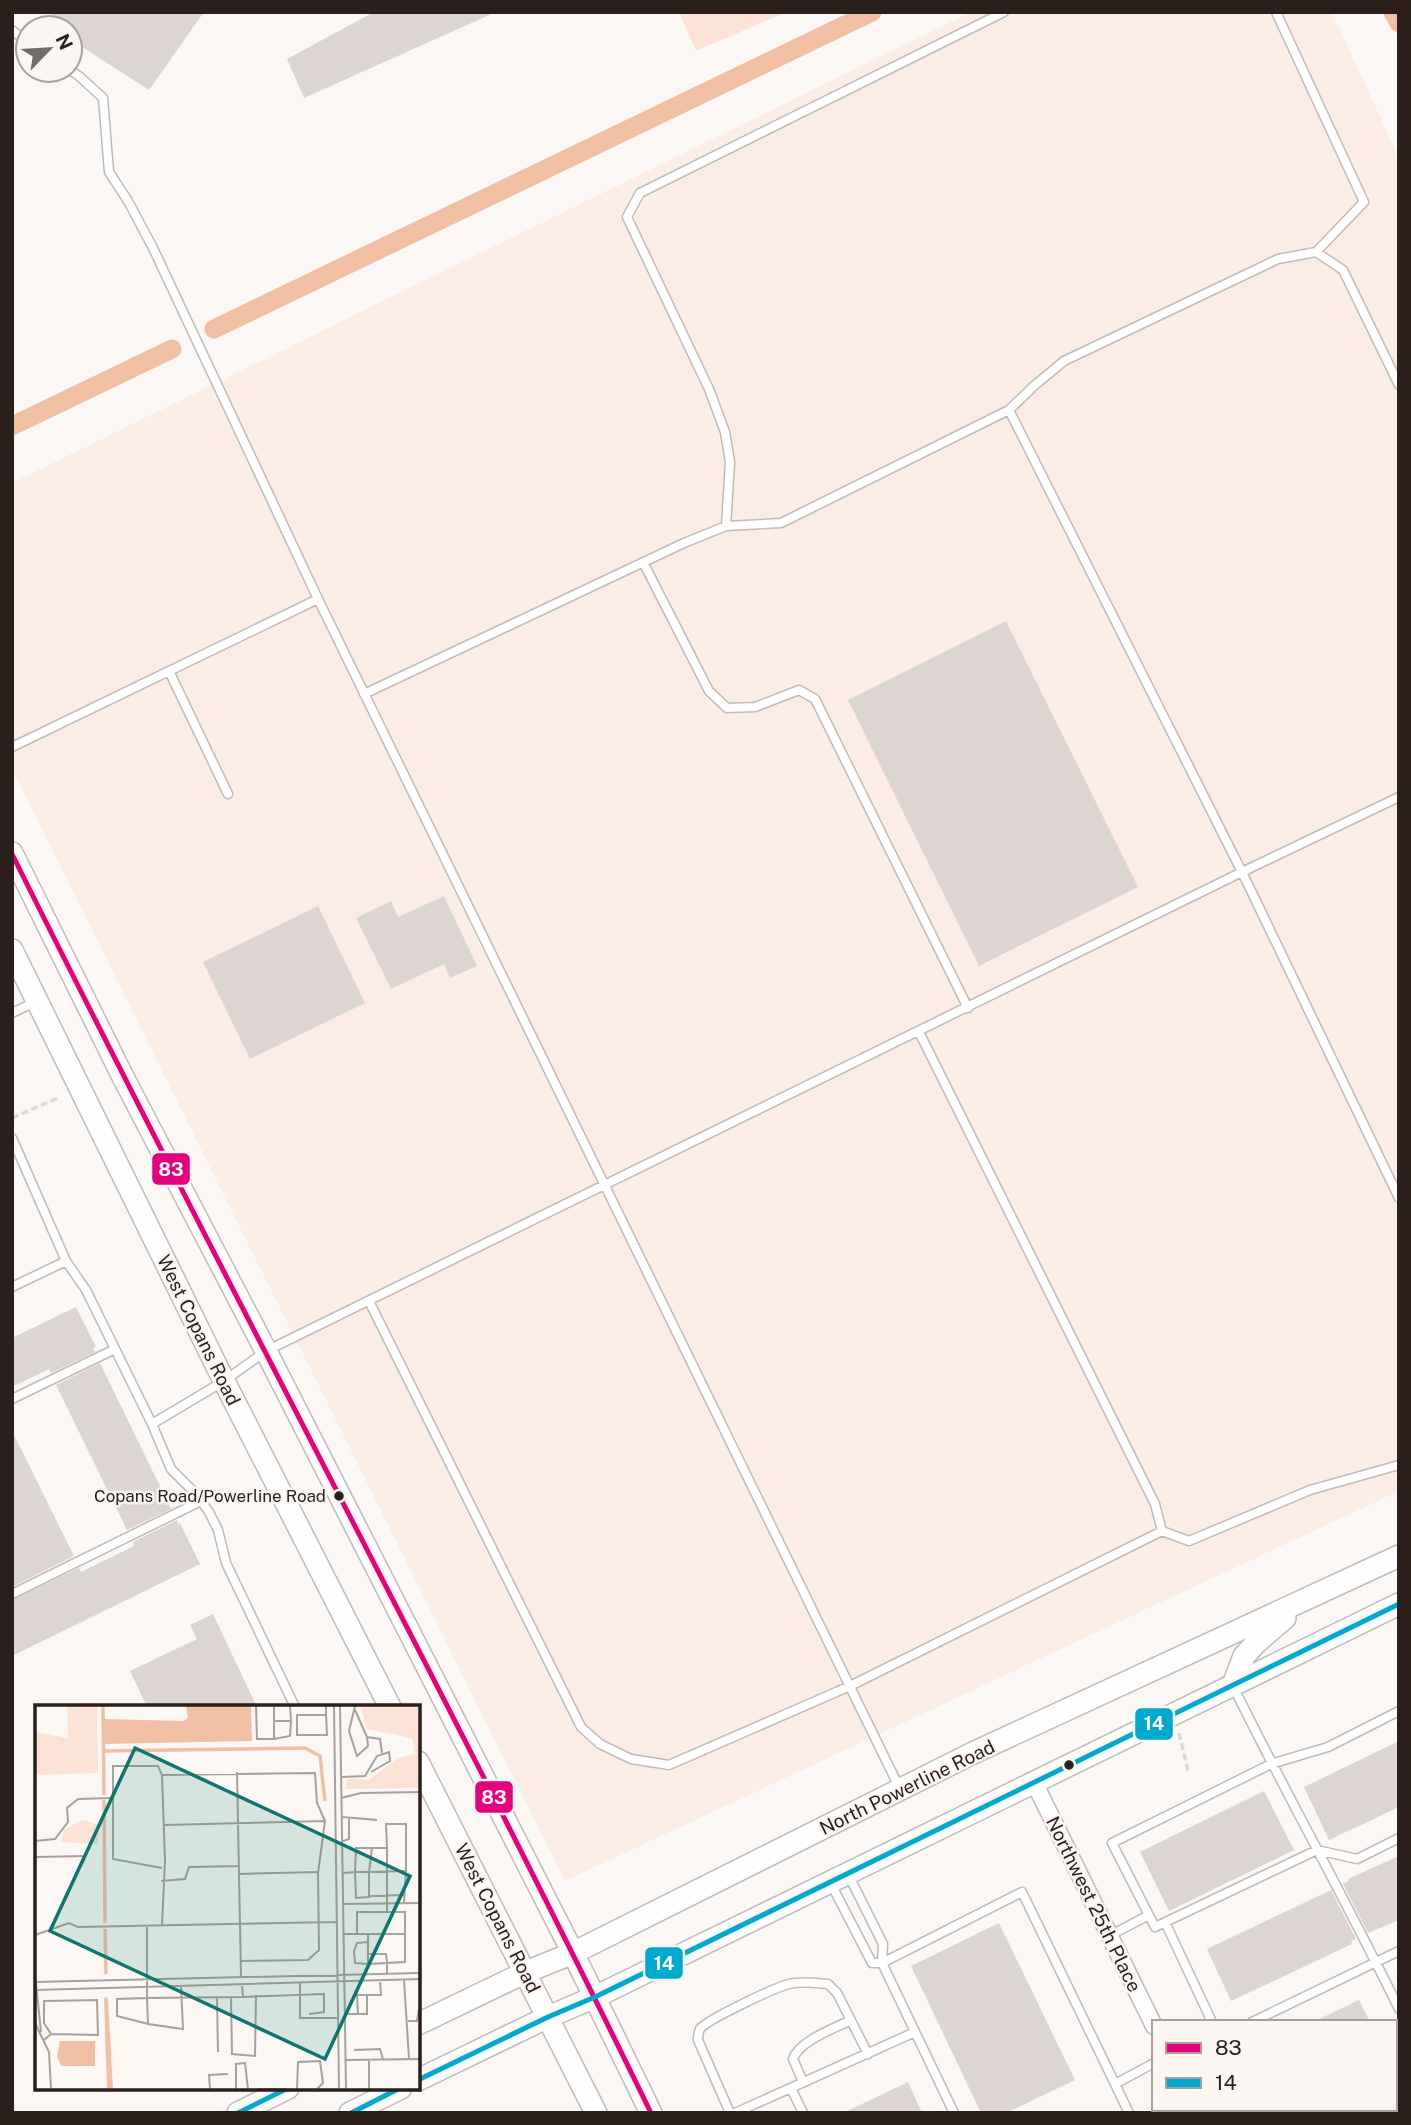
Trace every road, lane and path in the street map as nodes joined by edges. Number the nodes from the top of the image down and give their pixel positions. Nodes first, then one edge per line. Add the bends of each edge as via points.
1 (1004, 12) edge
2 (1276, 12) edge
3 (84, 81) edge
4 (1316, 252) junction
5 (1399, 385) edge
6 (1009, 410) junction
7 (726, 526) junction
8 (643, 562) junction
9 (318, 599) junction
10 (169, 671) junction
11 (364, 694) junction
12 (12, 747) edge
13 (228, 794) dead end
14 (1399, 797) edge
15 (12, 853) edge
16 (1242, 872) junction
17 (12, 950) edge
18 (37, 1000) junction
19 (968, 1008) junction
20 (12, 1013) edge
21 (919, 1032) junction
22 (58, 1098) dead end
23 (12, 1118) edge
24 (12, 1138) edge
25 (605, 1185) junction
26 (1399, 1198) edge
27 (66, 1261) junction
28 (12, 1287) edge
29 (369, 1301) junction
30 (115, 1349) junction
31 (266, 1351) junction
32 (224, 1381) junction
33 (12, 1399) edge
34 (152, 1424) junction
35 (1399, 1465) edge
36 (201, 1501) junction
37 (1162, 1531) junction
38 (1399, 1556) edge
39 (12, 1594) edge
40 (1306, 1601) junction
41 (1399, 1604) edge
42 (1233, 1685) junction
43 (850, 1686) junction
44 (294, 1705) edge
45 (389, 1705) edge
46 (1399, 1711) edge
47 (1178, 1734) dead end
48 (1271, 1764) junction
49 (420, 1766) edge
50 (1188, 1771) dead end
51 (1034, 1782) junction
52 (900, 1790) junction
53 (1399, 1838) edge
54 (1317, 1850) junction
55 (839, 1877) junction
56 (1149, 1915) junction
57 (1165, 1922) junction
58 (1109, 1936) junction
59 (1399, 1951) edge
60 (573, 1953) junction
61 (1376, 1962) junction
62 (882, 1963) junction
63 (526, 1972) junction
64 (595, 1997) junction
65 (1399, 2008) edge
66 (548, 2017) junction
67 (851, 2020) junction
68 (1211, 2020) edge
69 (1255, 2020) edge
70 (1152, 2022) edge
71 (420, 2023) edge
72 (915, 2032) junction
73 (868, 2054) junction
74 (1152, 2064) edge
75 (420, 2079) edge
76 (803, 2082) junction
77 (1115, 2084) junction
78 (791, 2088) junction
79 (284, 2090) edge
80 (397, 2090) edge
81 (238, 2113) edge
82 (350, 2113) edge
83 (596, 2113) edge
84 (651, 2113) edge
85 (733, 2113) edge
86 (803, 2113) edge
87 (954, 2113) edge
88 (1129, 2113) edge

1 - 7 lane via 640,193 626,217 725,432 730,462
2 - 4 lane via 1364,202
3 - 9 lane via 103,98 108,172 153,248
4 - 5 lane via 1343,270
4 - 6 lane via 1278,259 1064,361
6 - 7 lane via 780,523
6 - 16 lane
7 - 8 lane
8 - 11 lane
8 - 19 lane via 709,691 727,708 755,707 799,690 815,699
9 - 10 lane
9 - 11 lane
10 - 12 lane
10 - 13 lane
11 - 25 lane
14 - 16 lane
15 - 31 main road
16 - 19 lane
16 - 26 lane
17 - 18 main road, West Copans Road
18 - 20 lane
18 - 32 main road, West Copans Road
19 - 21 lane
21 - 25 lane
21 - 37 lane via 1155,1504
22 - 23 path
24 - 27 lane
25 - 29 lane
25 - 43 lane
27 - 28 lane
27 - 30 lane
29 - 31 lane
29 - 43 lane via 581,1727 600,1744 631,1759 670,1765
30 - 33 lane
30 - 34 lane
31 - 32 lane
31 - 60 main road
32 - 34 lane
32 - 45 main road, West Copans Road
34 - 36 lane via 171,1469
35 - 37 lane via 1310,1490 1189,1541
36 - 39 lane
36 - 44 lane
37 - 43 lane
38 - 40 main road, North Powerline Road
40 - 42 main road via 1244,1656
40 - 52 main road, North Powerline Road
41 - 42 main road
42 - 48 lane
42 - 51 main road
43 - 52 lane
46 - 48 lane via 1328,1747
47 - 50 path
48 - 54 lane
48 - 56 lane via 1112,1843
49 - 63 main road, West Copans Road
51 - 55 main road
51 - 58 street, Northwest 25th Place
52 - 60 main road, North Powerline Road
53 - 54 lane via 1357,1859
54 - 57 lane
54 - 61 lane
55 - 62 lane via 883,1944
55 - 62 lane via 872,1963
55 - 64 main road
56 - 57 lane via 1155,1927
56 - 58 lane
57 - 68 lane
58 - 70 street, Northwest 25th Place
59 - 61 lane
60 - 63 main road, North Powerline Road
60 - 64 main road
61 - 65 lane
61 - 69 lane
62 - 72 lane
62 - 77 lane via 1022,1892
63 - 66 main road, West Copans Road
63 - 71 main road, North Powerline Road
64 - 66 main road
64 - 84 main road
66 - 75 main road
66 - 83 main road, West Copans Road
67 - 73 lane
67 - 76 lane via 796,2051 793,2059
67 - 85 lane via 828,1983 807,1982 789,1984 707,2023 699,2030 698,2040
72 - 73 lane
72 - 87 lane
73 - 76 lane
74 - 77 lane
76 - 78 lane
77 - 88 lane
78 - 85 lane
78 - 86 lane
79 - 81 main road
80 - 82 main road

